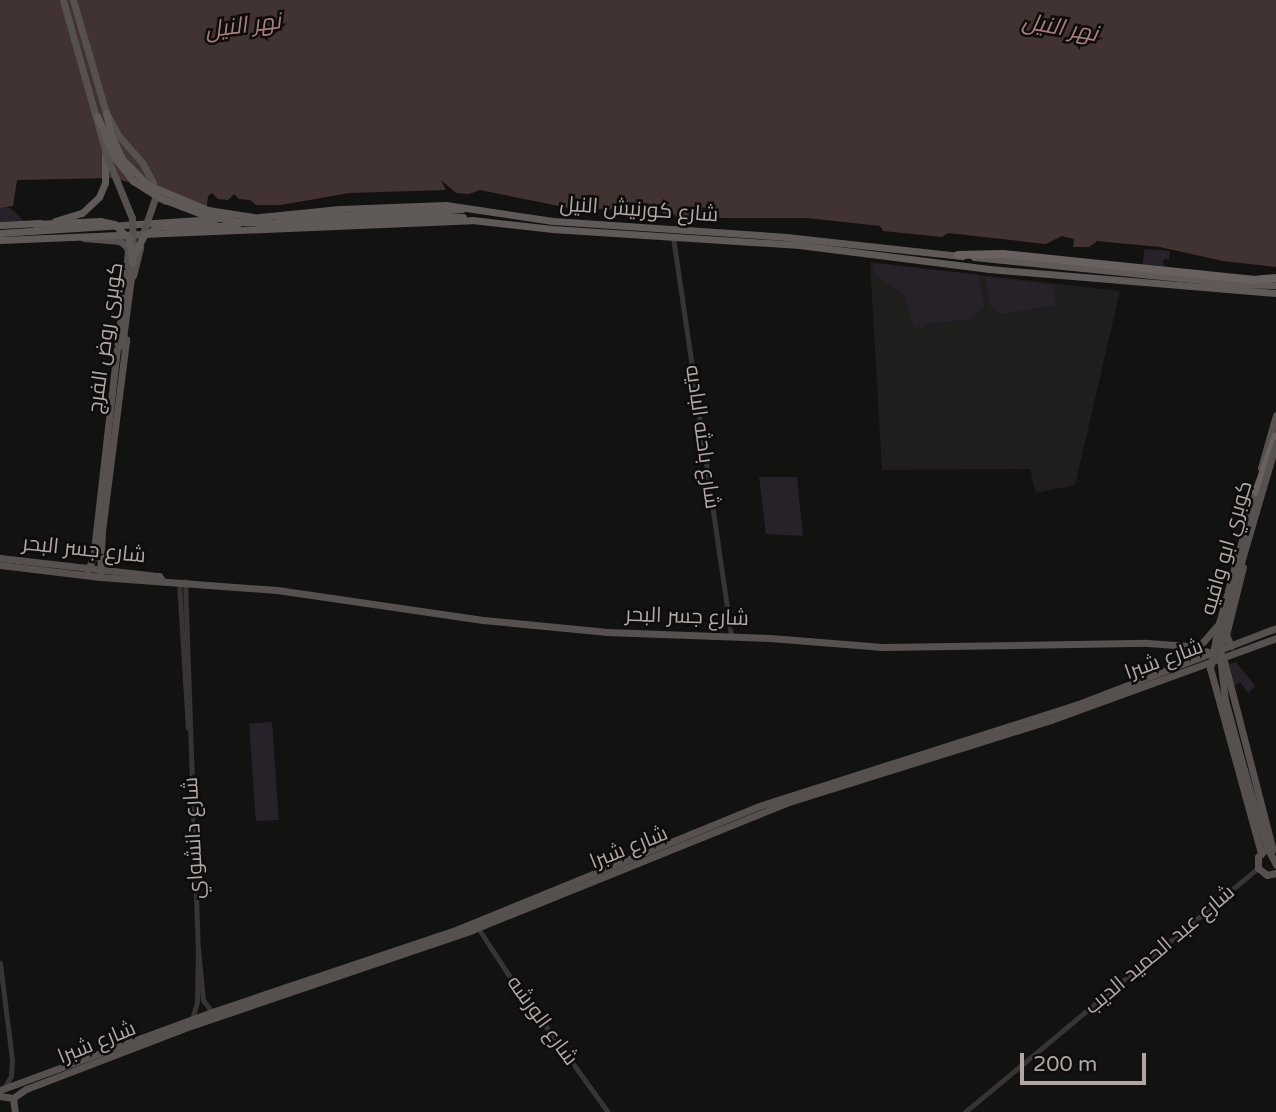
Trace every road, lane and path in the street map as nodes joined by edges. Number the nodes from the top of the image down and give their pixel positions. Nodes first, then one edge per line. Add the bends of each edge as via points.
1 (63, 0) edge
2 (73, 0) edge
3 (106, 113) junction
4 (97, 116) junction
5 (105, 149) junction
6 (466, 208) junction
7 (309, 212) junction
8 (432, 214) junction
9 (472, 220) junction
10 (35, 224) junction
11 (0, 225) edge
12 (0, 233) edge
13 (151, 233) junction
14 (673, 237) junction
15 (84, 238) junction
16 (0, 240) edge
17 (958, 255) junction
18 (990, 259) junction
19 (133, 260) junction
20 (1012, 262) junction
21 (989, 269) junction
22 (1010, 271) junction
23 (1276, 278) edge
24 (1276, 285) edge
25 (1276, 293) edge
26 (118, 349) junction
27 (1276, 415) edge
28 (1276, 436) edge
29 (1276, 443) edge
30 (1276, 453) edge
31 (1256, 492) junction
32 (106, 494) junction
33 (0, 558) edge
34 (0, 565) edge
35 (96, 570) junction
36 (182, 581) junction
37 (1219, 622) junction
38 (1276, 628) edge
39 (731, 636) junction
40 (1276, 638) edge
41 (1231, 646) junction
42 (1194, 648) junction
43 (1214, 653) junction
44 (1224, 657) junction
45 (1211, 662) junction
46 (751, 813) junction
47 (737, 819) junction
48 (1275, 851) edge
49 (1261, 853) junction
50 (1276, 865) edge
51 (1258, 868) junction
52 (1276, 873) edge
53 (478, 928) junction
54 (459, 932) junction
55 (198, 948) junction
56 (377, 960) junction
57 (0, 963) edge
58 (212, 1012) junction
59 (192, 1019) junction
60 (12, 1060) junction
61 (77, 1066) junction
62 (63, 1072) junction
63 (21, 1082) junction
64 (1, 1091) edge
65 (13, 1098) junction
66 (15, 1112) edge
67 (608, 1112) edge
68 (965, 1112) edge

1 - 4 main road, كوبرى روض الفرج, bridge
2 - 3 main road, كوبرى روض الفرج
3 - 8 highway, bridge via 116,148 138,178 208,210 269,219
3 - 19 main road, كوبرى روض الفرج, bridge via 147,170 155,190 154,205
4 - 5 main road, كوبرى روض الفرج, bridge
4 - 8 highway, bridge via 115,158 133,181 160,198 207,216 293,223
5 - 10 highway, bridge via 105,183 94,204 75,216
5 - 19 main road, كوبرى روض الفرج, bridge via 130,210
6 - 7 highway, شارع كورنيش النيل via 427,205
6 - 8 highway
6 - 17 highway, شارع كورنيش النيل via 553,221 814,239
7 - 12 highway, شارع كورنيش النيل
7 - 19 highway, bridge via 276,224 160,226 144,235
8 - 9 highway
9 - 13 highway, شارع كورنيش النيل
9 - 14 highway, شارع كورنيش النيل
10 - 11 highway
10 - 19 highway, bridge via 114,224 129,239
13 - 15 highway, شارع كورنيش النيل
13 - 32 main road via 135,264
14 - 21 highway, شارع كورنيش النيل via 827,247
14 - 39 street, شارع باحثه الباديه
15 - 16 highway, شارع كورنيش النيل
15 - 26 main road via 120,242 128,249
17 - 18 highway, شارع كورنيش النيل
17 - 23 highway via 1042,258 1237,279
18 - 20 highway, شارع كورنيش النيل
18 - 21 highway
19 - 26 main road, كوبرى روض الفرج, bridge
19 - 32 main road, كوبرى روض الفرج, bridge
20 - 22 highway
20 - 24 highway, شارع كورنيش النيل
21 - 22 highway, شارع كورنيش النيل
22 - 25 highway, شارع كورنيش النيل
26 - 35 main road
27 - 31 main road
28 - 31 highway
29 - 50 main road, كوبري ابو وافيه, bridge via 1229,603 1220,657 1225,700 1266,845
30 - 41 main road via 1226,635
31 - 37 main road
32 - 35 main road
33 - 35 main road, شارع جسر البحر
34 - 35 main road, شارع جسر البحر
35 - 36 main road, شارع جسر البحر via 158,582
36 - 39 main road, شارع جسر البحر via 539,626
36 - 55 street, شارع دانشواي
37 - 42 main road
37 - 43 main road
38 - 41 main road, شارع شبرا
39 - 42 main road, شارع جسر البحر via 883,648 1147,643
40 - 44 main road, شارع شبرا
41 - 43 main road, شارع شبرا
42 - 43 main road, شارع جسر البحر
43 - 45 main road
43 - 46 main road, شارع شبرا via 1081,703
44 - 45 main road, شارع شبرا
44 - 48 main road
45 - 46 main road, شارع شبرا via 1051,720
45 - 49 main road
46 - 47 main road, شارع شبرا
47 - 53 main road, شارع شبرا
47 - 54 main road, شارع شبرا
48 - 49 main road
49 - 51 main road
51 - 52 main road via 1267,875
51 - 68 street, شارع عبد الحميد الديب
53 - 54 main road, شارع شبرا
53 - 67 street, شارع الورشه
54 - 56 main road, شارع شبرا
55 - 58 street, شارع دانشواي via 203,1000
55 - 59 street, شارع دانشواي via 197,1002
56 - 58 main road, شارع شبرا
56 - 61 main road, شارع شبرا
57 - 60 street
58 - 59 main road, شارع شبرا
59 - 61 main road, شارع شبرا
60 - 63 street
60 - 64 street via 11,1076
61 - 62 main road, شارع شبرا
62 - 63 main road, شارع شبرا
62 - 65 main road, شارع شبرا
63 - 64 main road, شارع شبرا
64 - 65 main road
65 - 66 main road

